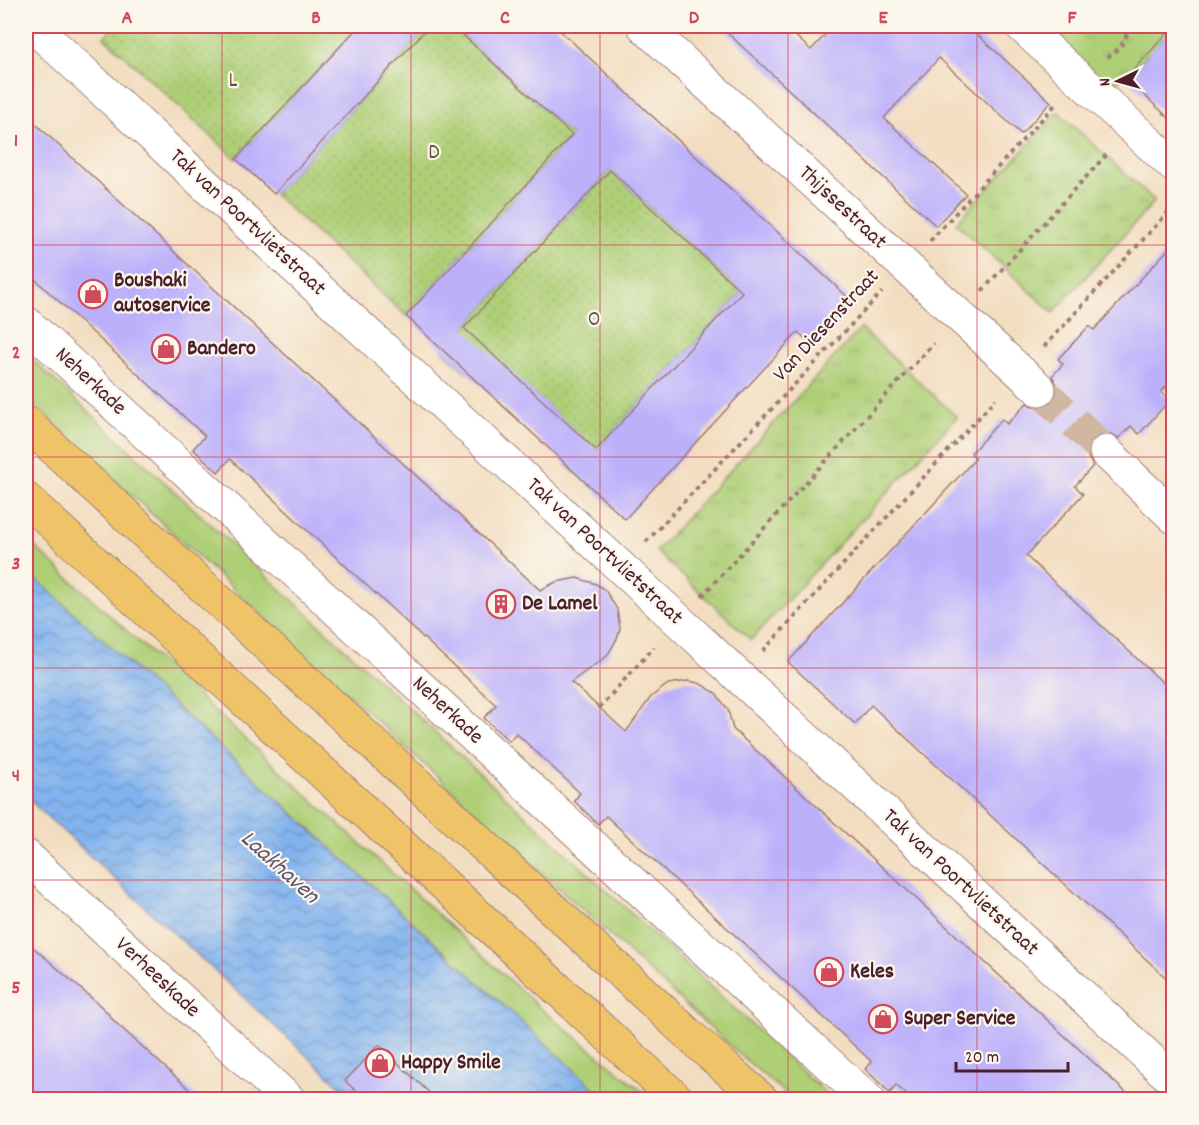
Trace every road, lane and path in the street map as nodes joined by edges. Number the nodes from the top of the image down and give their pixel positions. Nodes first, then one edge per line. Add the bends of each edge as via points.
1 (33, 26) edge
2 (644, 26) edge
3 (1022, 26) edge
4 (1080, 79) junction
5 (1131, 128) junction
6 (1173, 166) edge
7 (1173, 206) edge
8 (906, 267) junction
9 (959, 316) junction
10 (26, 323) edge
11 (1030, 381) junction
12 (26, 423) edge
13 (1106, 452) tunnel mouth
14 (26, 499) edge
15 (1173, 517) edge
16 (621, 568) junction
17 (679, 621) junction
18 (739, 678) junction
19 (600, 708) dead end
20 (26, 856) edge
21 (1173, 1081) edge
22 (289, 1100) edge
23 (678, 1100) edge
24 (762, 1100) edge
25 (868, 1100) edge

1 - 16 street, Tak van Poortvlietstraat
2 - 8 street, Thijssestraat
3 - 4 street
4 - 5 street
4 - 8 path, Van Diesenstraat
5 - 6 street
5 - 9 path
7 - 11 path
8 - 9 street, Thijssestraat
8 - 16 path, Van Diesenstraat
9 - 11 street, Thijssestraat
9 - 17 path
10 - 25 street, Neherkade
11 - 18 path
12 - 24 main road
13 - 15 street
14 - 23 main road
16 - 17 street, Tak van Poortvlietstraat
17 - 18 street, Tak van Poortvlietstraat
17 - 19 path
18 - 21 street, Tak van Poortvlietstraat
20 - 22 street, Verheeskade

